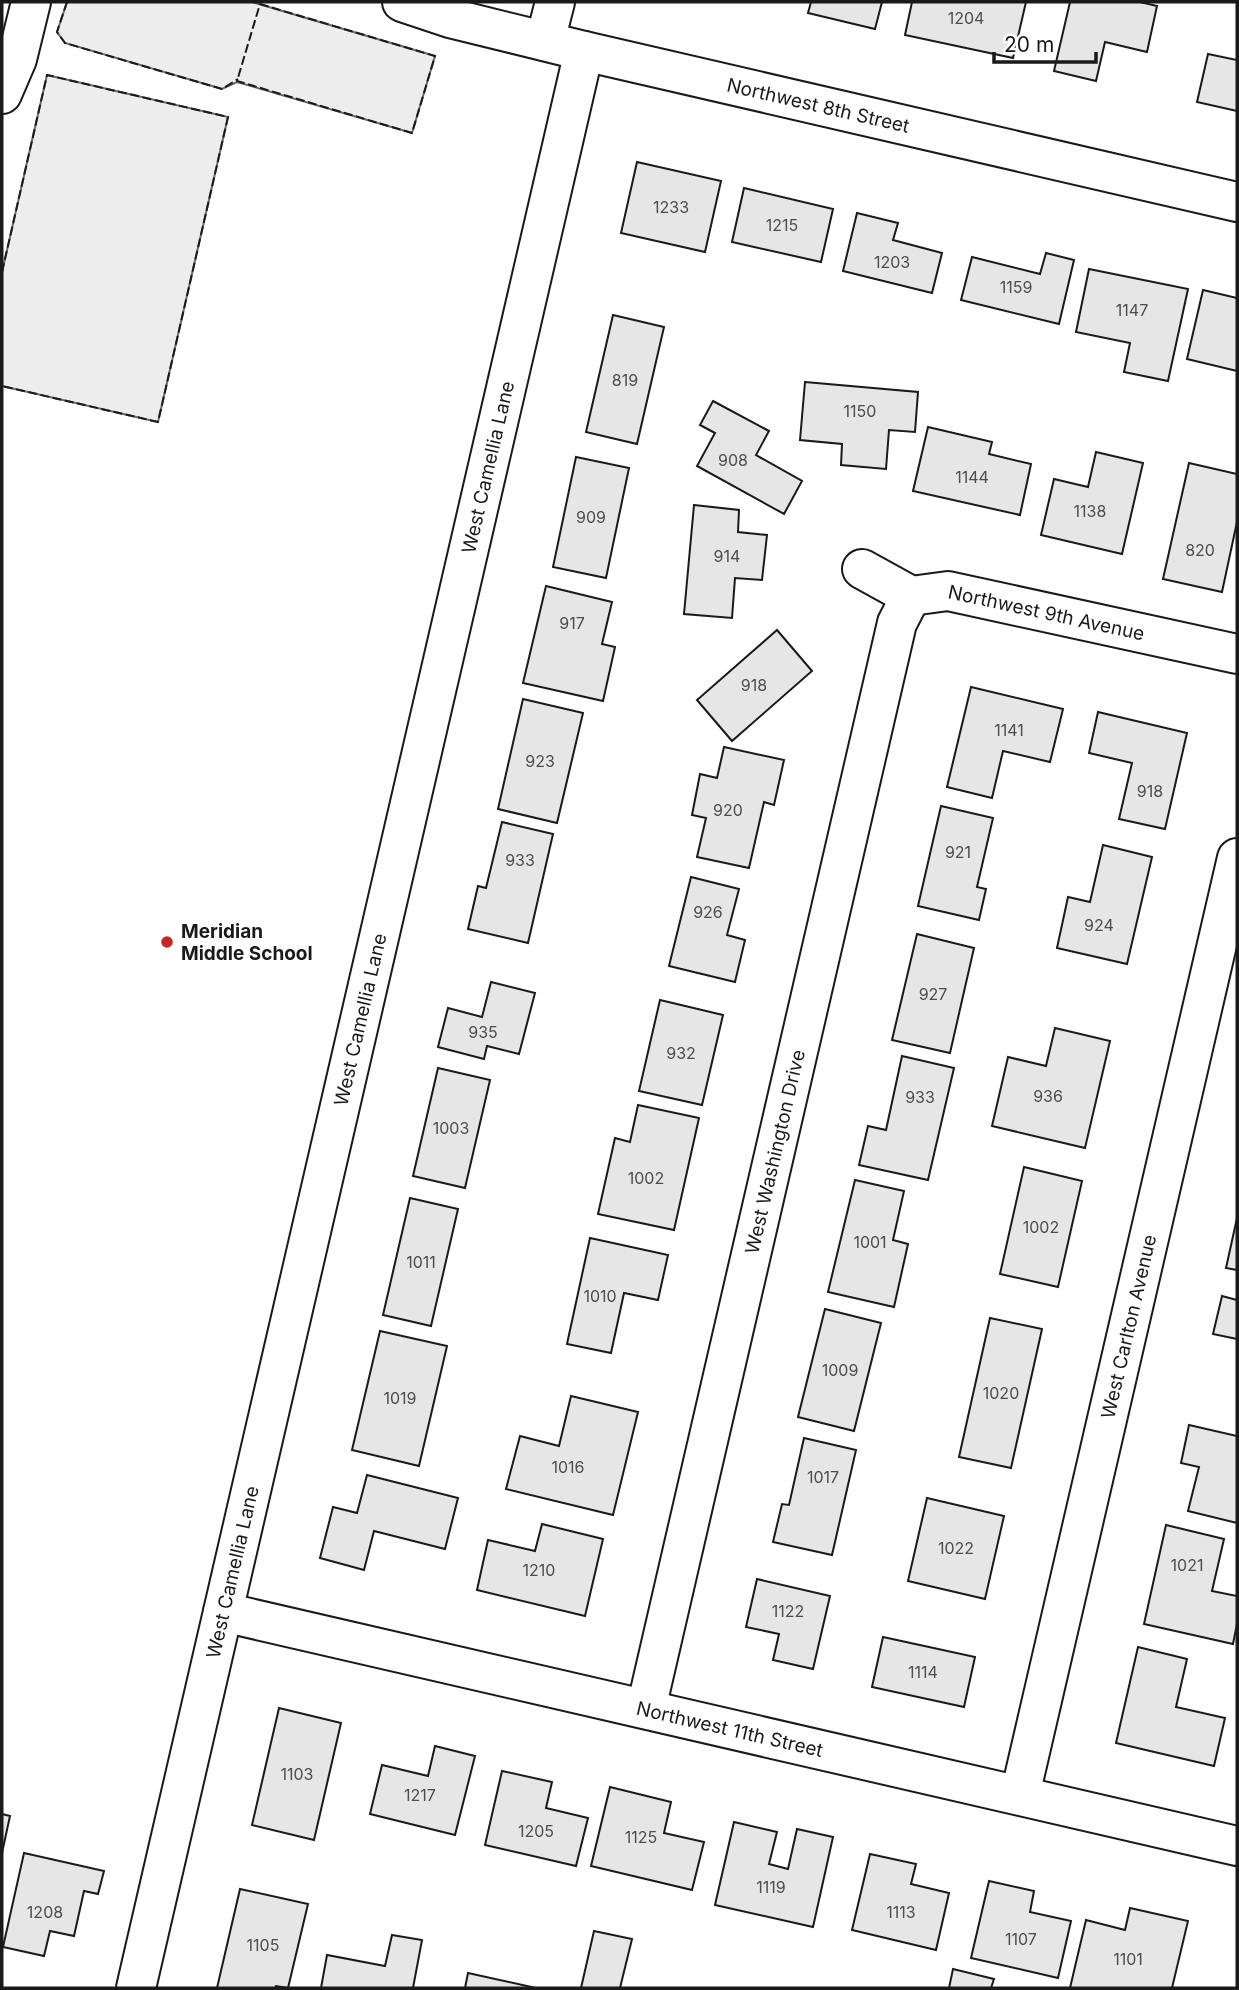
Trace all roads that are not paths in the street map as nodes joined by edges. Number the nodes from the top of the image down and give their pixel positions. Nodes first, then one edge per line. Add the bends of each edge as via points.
1 (31, 2) edge
2 (402, 2) edge
3 (555, 2) edge
4 (545, 41) junction
5 (584, 51) junction
6 (2, 94) edge
7 (1237, 202) edge
8 (862, 569) dead end
9 (911, 596) junction
10 (1237, 654) edge
11 (1237, 858) edge
12 (223, 1612) junction
13 (646, 1709) junction
14 (1020, 1796) junction
15 (1237, 1846) edge
16 (136, 1988) edge

1 - 6 street via 17,59
2 - 4 street, Northwest 8th Street via 450,19
3 - 4 street
4 - 5 street, Northwest 8th Street
5 - 7 street, Northwest 8th Street
5 - 12 street, West Camellia Lane
8 - 9 street
9 - 10 street, Northwest 9th Avenue via 948,592
9 - 13 street, West Washington Drive via 897,623
11 - 14 street, West Carlton Avenue
12 - 13 street, Northwest 11th Street
12 - 16 street, West Camellia Lane
13 - 14 street, Northwest 11th Street
14 - 15 street, Northwest 11th Street

